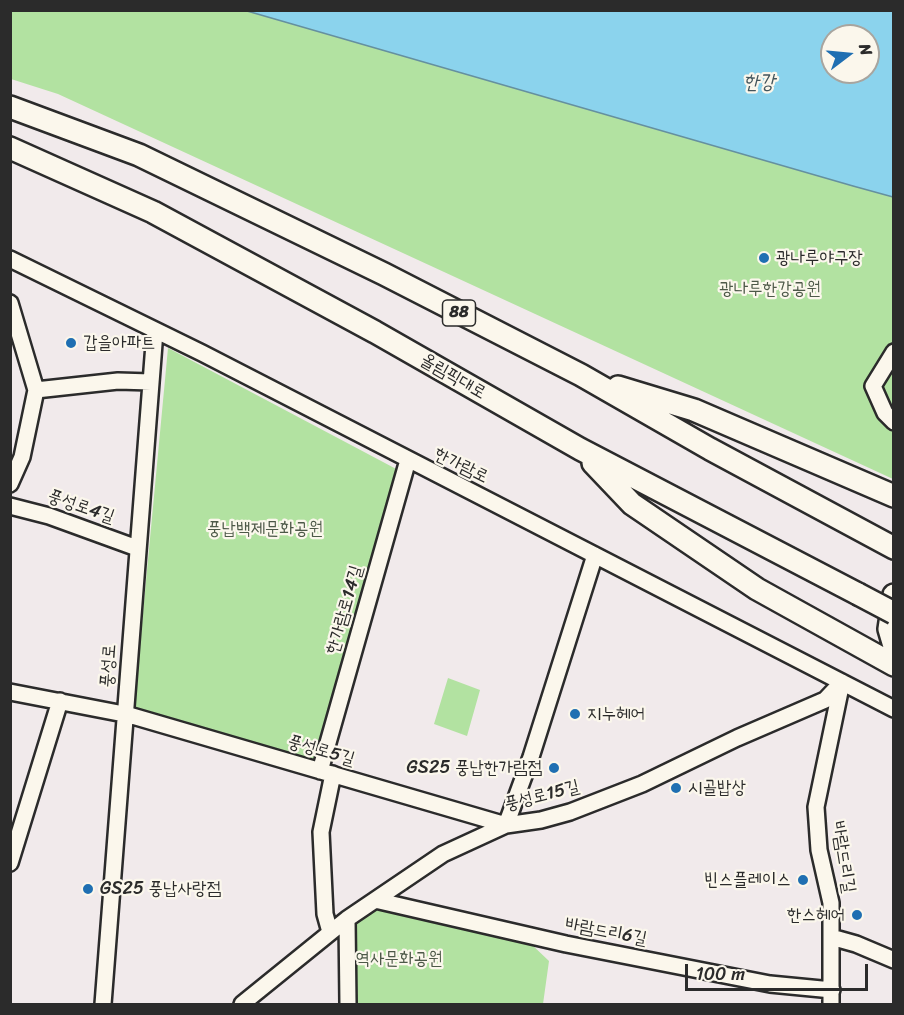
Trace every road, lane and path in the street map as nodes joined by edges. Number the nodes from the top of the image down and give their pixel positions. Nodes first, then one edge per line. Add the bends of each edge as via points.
1 (10, 107) edge
2 (10, 148) edge
3 (10, 259) edge
4 (10, 303) edge
5 (155, 331) junction
6 (893, 352) edge
7 (581, 375) junction
8 (152, 382) junction
9 (36, 390) junction
10 (894, 422) edge
11 (580, 449) junction
12 (408, 460) junction
13 (10, 484) edge
14 (894, 496) edge
15 (10, 506) edge
16 (137, 548) junction
17 (894, 548) edge
18 (595, 555) junction
19 (894, 595) edge
20 (894, 613) edge
21 (894, 646) edge
22 (894, 665) edge
23 (842, 682) junction
24 (10, 692) edge
25 (60, 701) junction
26 (894, 709) edge
27 (125, 714) junction
28 (327, 773) junction
29 (506, 825) junction
30 (10, 862) edge
31 (375, 900) junction
32 (347, 919) junction
33 (330, 932) junction
34 (831, 938) junction
35 (894, 960) edge
36 (832, 997) edge
37 (103, 1005) edge
38 (242, 1005) edge
39 (348, 1005) edge

1 - 7 highway, 88 via 139,155
2 - 11 highway, 올림픽대로 via 153,212
3 - 5 street, 한가람로
4 - 9 street
5 - 8 street, 풍성로
5 - 12 street, 한가람로
6 - 10 street via 873,386 885,413
7 - 14 highway via 693,410
7 - 17 highway, 88
8 - 9 street via 118,381
8 - 16 street, 풍성로
9 - 13 street via 22,457
11 - 20 highway, 올림픽대로, bridge
11 - 22 highway via 632,504 757,589
12 - 18 street, 한가람로
12 - 28 street, 한가람로14길
15 - 16 street, 풍성로4길
16 - 27 street, 풍성로
18 - 23 street, 한가람로
18 - 29 street
19 - 21 highway via 889,629
23 - 26 street, 한가람로
23 - 29 street, 풍성로15길 via 825,700 642,784 570,813
23 - 34 street, 바람드리길 via 816,807 819,850 831,903
24 - 25 street, 풍성로5길
25 - 27 street, 풍성로5길
25 - 30 street
27 - 28 street, 풍성로5길
27 - 37 street, 풍성로
28 - 29 street, 풍성로5길
28 - 33 street, 한가람로14길 via 321,832 325,914
29 - 31 street, 풍성로15길 via 443,854
31 - 32 street, 풍성로15길
31 - 36 street, 바람드리6길 via 600,951
32 - 33 street, 풍성로15길
32 - 39 street
33 - 38 street, 풍성로15길
34 - 35 street
34 - 36 street, 바람드리길

